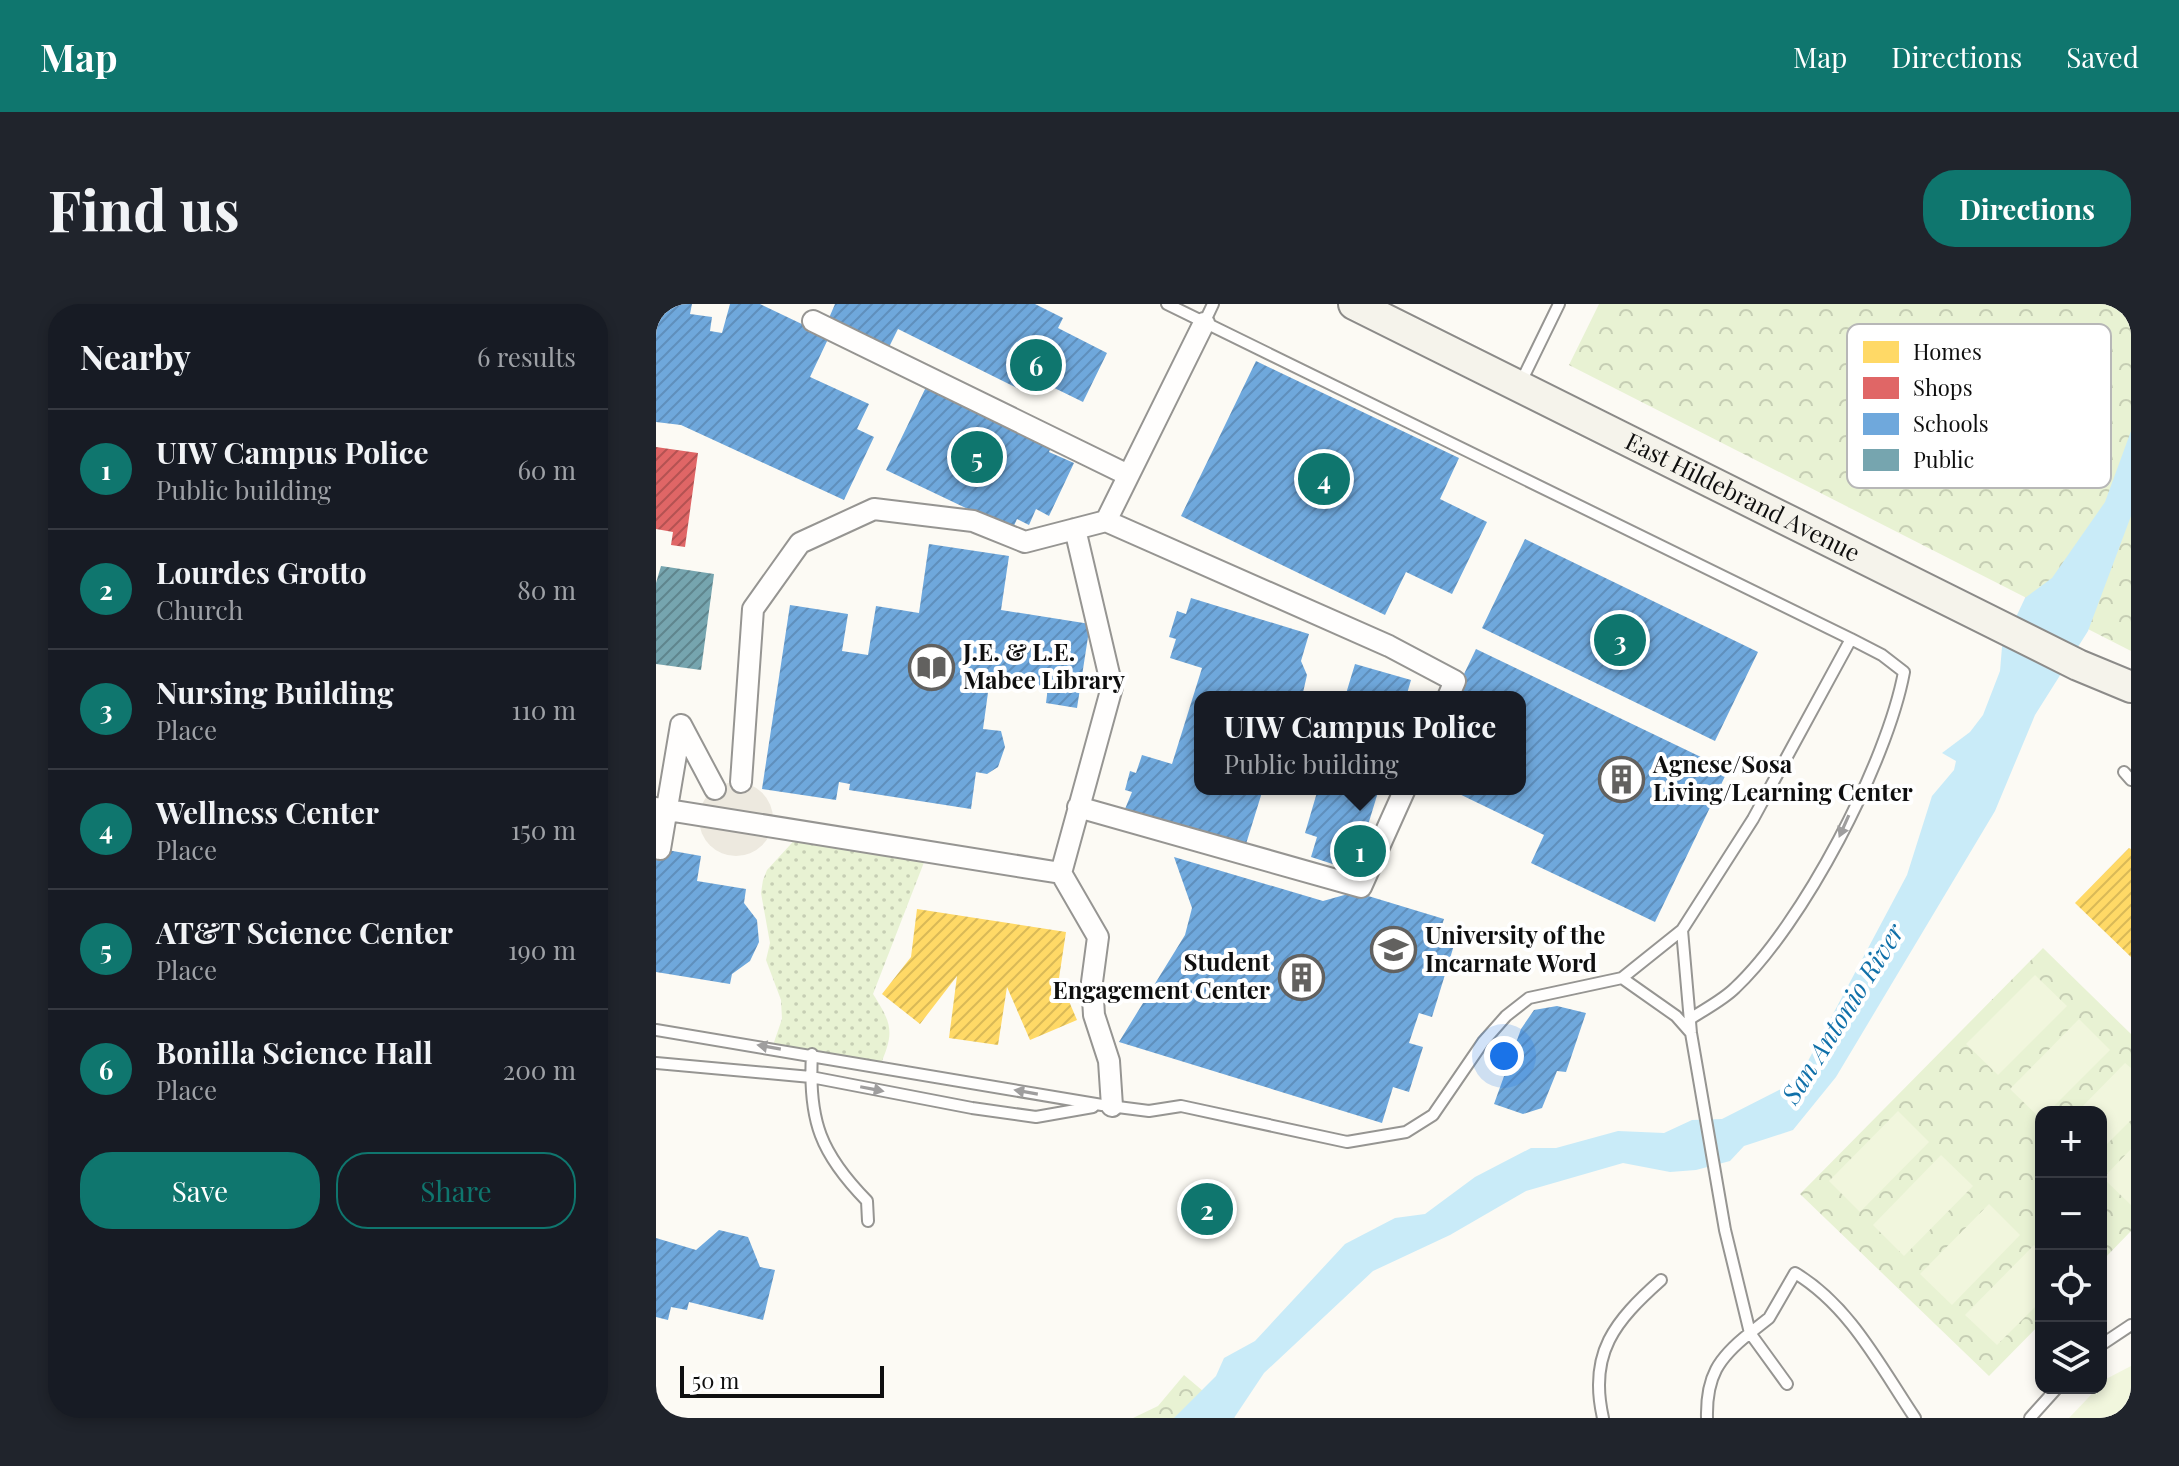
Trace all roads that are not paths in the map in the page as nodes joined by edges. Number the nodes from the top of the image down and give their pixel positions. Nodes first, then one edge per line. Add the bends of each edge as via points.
1 (1167, 304) edge
2 (1213, 304) edge
3 (1559, 304) edge
4 (1373, 308) edge
5 (813, 321) dead end
6 (1204, 323) junction
7 (1519, 387) junction
8 (1128, 475) junction
9 (1106, 521) junction
10 (1075, 529) junction
11 (1851, 639) junction
12 (2131, 687) edge
13 (1451, 691) edge
14 (741, 782) dead end
15 (715, 789) dead end
16 (1402, 795) edge
17 (1078, 807) junction
18 (661, 809) edge
19 (660, 849) dead end
20 (1061, 873) junction
21 (1682, 930) junction
22 (1622, 978) junction
23 (1690, 1019) junction
24 (656, 1030) edge
25 (1691, 1033) junction
26 (812, 1054) junction
27 (656, 1063) edge
28 (811, 1077) junction
29 (1107, 1106) junction
30 (868, 1221) dead end
31 (1661, 1280) dead end
32 (2131, 1325) edge
33 (1750, 1333) junction
34 (2107, 1341) edge
35 (1787, 1384) dead end
36 (2052, 1394) edge
37 (1603, 1418) edge
38 (1707, 1418) edge
39 (1915, 1418) edge
40 (2030, 1418) edge

1 - 6 lane
2 - 6 lane
3 - 7 lane
4 - 7 main road, East Hildebrand Avenue
5 - 8 street
6 - 8 street
6 - 11 lane
7 - 12 main road, East Hildebrand Avenue
8 - 9 street
9 - 10 street
9 - 13 street via 1389,646 1455,681
10 - 14 street via 1025,542 973,521 874,509 800,543 753,609
10 - 17 street via 1112,687
11 - 21 lane via 1753,819
11 -> 23 lane via 1904,672 1874,761 1807,898 1735,989
15 - 18 street via 681,725
16 - 17 street via 1361,887
17 - 20 street
18 - 19 street
18 - 20 street
20 - 29 street via 1098,937 1092,982 1094,1015 1109,1061
21 - 22 lane
21 - 23 lane
22 - 25 lane
22 - 29 lane via 1529,998 1483,1042 1433,1115 1406,1132 1347,1142 1181,1106 1149,1111
23 - 25 lane
26 -> 24 lane
25 - 33 lane via 1725,1230
26 - 28 lane
29 -> 26 lane
27 - 28 lane
28 -> 29 lane via 1036,1117
28 - 30 lane via 822,1146 867,1201
31 - 37 lane via 1627,1310 1604,1345 1597,1390
32 - 34 lane
33 - 35 lane
33 - 38 lane via 1729,1350 1706,1387
33 - 39 lane via 1769,1318 1795,1273 1822,1289 1848,1319
36 - 40 lane

